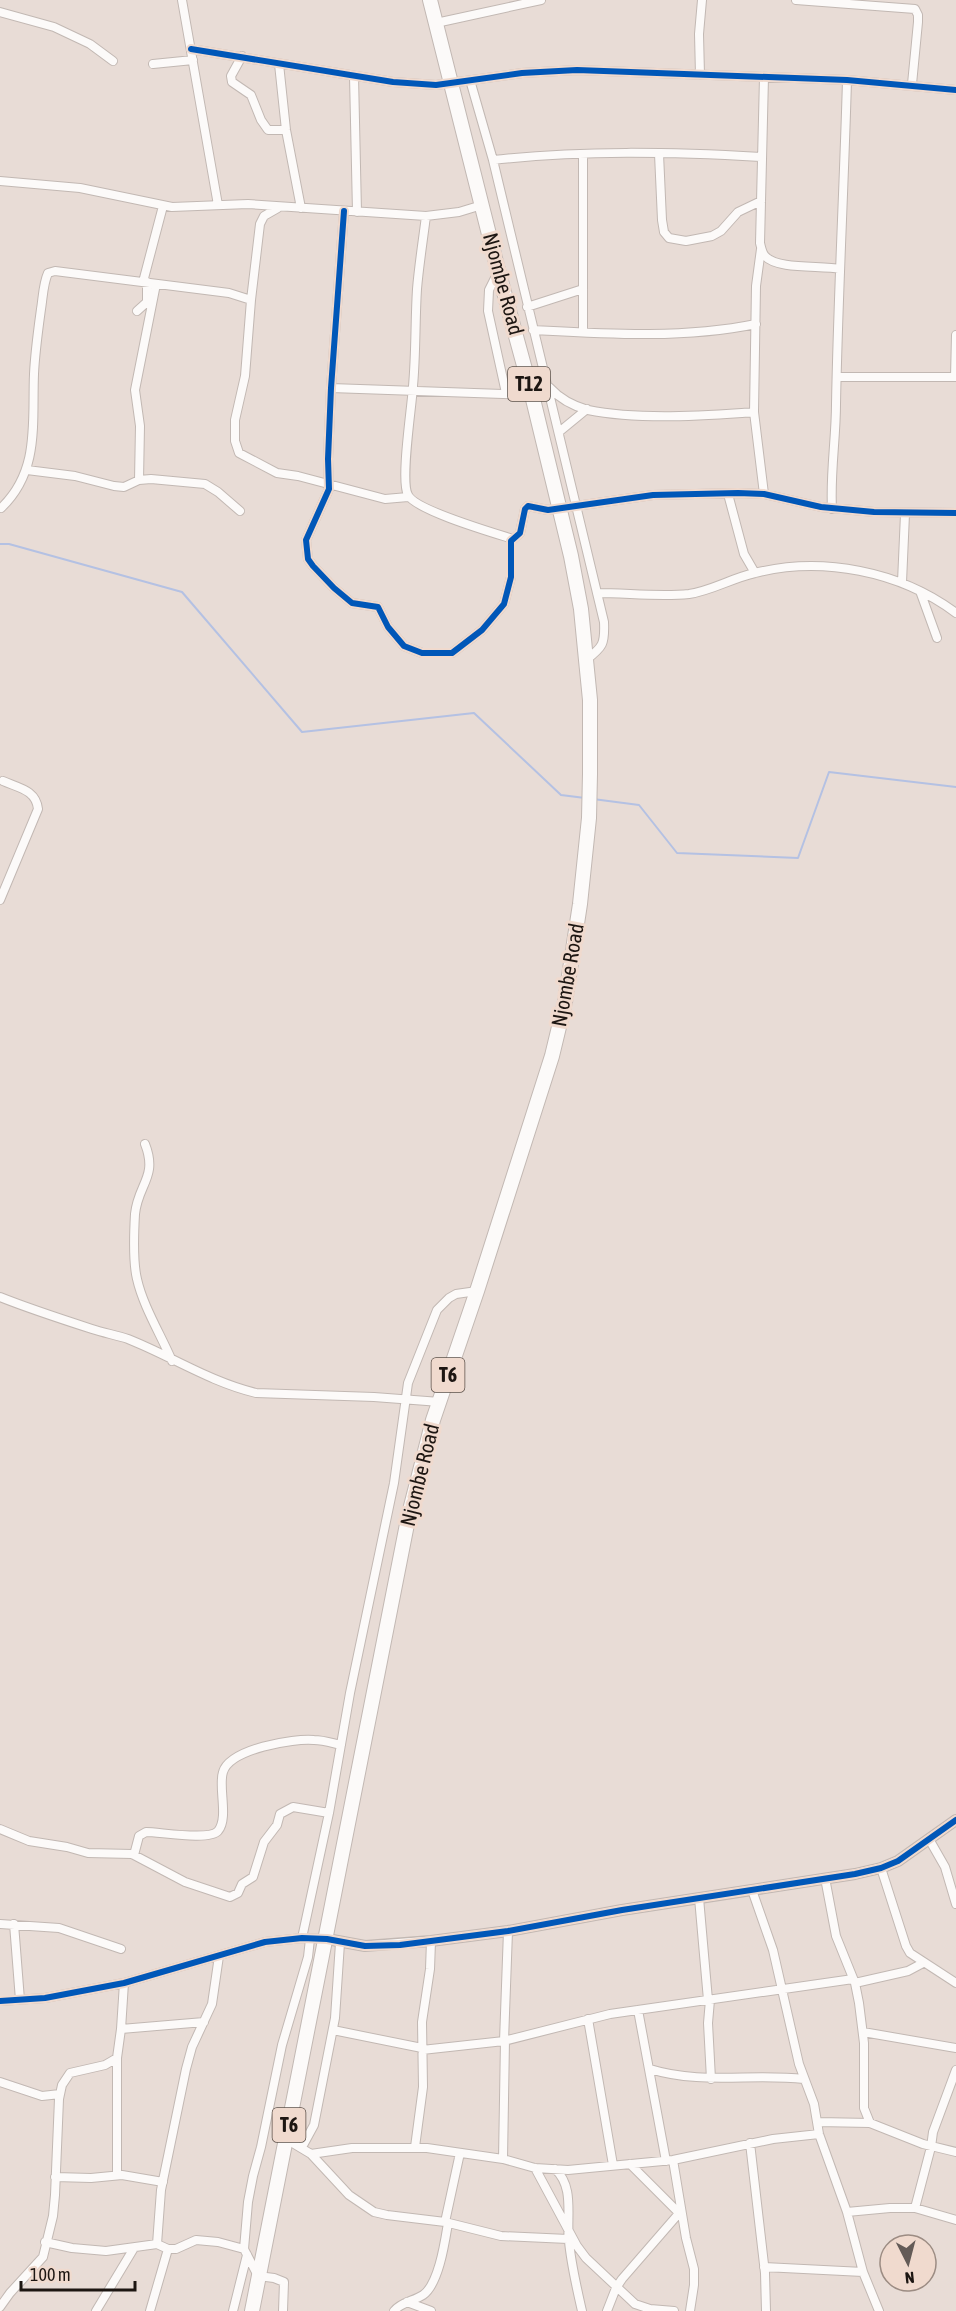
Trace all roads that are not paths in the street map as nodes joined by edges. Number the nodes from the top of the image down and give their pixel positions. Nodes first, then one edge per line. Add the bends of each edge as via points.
1 (182, 0) edge
2 (430, 0) edge
3 (541, 0) edge
4 (702, 0) edge
5 (796, 0) edge
6 (851, 2) edge
7 (0, 12) edge
8 (436, 23) junction
9 (190, 49) junction
10 (242, 56) junction
11 (193, 60) junction
12 (113, 61) dead end
13 (279, 63) junction
14 (153, 64) dead end
15 (700, 75) junction
16 (354, 76) junction
17 (764, 77) junction
18 (847, 80) junction
19 (470, 81) junction
20 (452, 84) junction
21 (912, 84) junction
22 (956, 90) edge
23 (286, 130) junction
24 (583, 154) junction
25 (659, 154) junction
26 (761, 157) junction
27 (493, 160) junction
28 (0, 181) edge
29 (760, 201) junction
30 (218, 205) junction
31 (482, 205) junction
32 (163, 206) junction
33 (280, 208) junction
34 (301, 208) junction
35 (344, 211) junction
36 (357, 212) junction
37 (426, 216) junction
38 (761, 249) junction
39 (840, 269) junction
40 (498, 270) junction
41 (145, 282) junction
42 (156, 284) junction
43 (583, 289) junction
44 (251, 300) junction
45 (527, 306) junction
46 (137, 310) dead end
47 (756, 324) junction
48 (533, 330) junction
49 (583, 332) junction
50 (956, 335) edge
51 (837, 377) junction
52 (955, 377) edge
53 (548, 386) junction
54 (331, 388) junction
55 (413, 390) junction
56 (506, 393) junction
57 (532, 395) junction
58 (587, 409) junction
59 (754, 412) junction
60 (559, 432) junction
61 (27, 470) junction
62 (139, 480) junction
63 (329, 484) junction
64 (728, 494) junction
65 (764, 494) junction
66 (408, 497) junction
67 (575, 506) junction
68 (1, 508) edge
69 (559, 508) junction
70 (832, 509) junction
71 (240, 511) dead end
72 (956, 513) edge
73 (905, 514) junction
74 (513, 538) junction
75 (755, 573) junction
76 (902, 582) junction
77 (920, 591) junction
78 (597, 593) junction
79 (956, 613) edge
80 (937, 638) dead end
81 (586, 660) junction
82 (590, 774) joint
83 (3, 781) dead end
84 (0, 900) edge
85 (145, 1144) dead end
86 (477, 1291) junction
87 (0, 1297) edge
88 (172, 1361) junction
89 (405, 1398) junction
90 (440, 1401) junction
91 (341, 1745) junction
92 (329, 1813) junction
93 (956, 1820) edge
94 (0, 1829) edge
95 (929, 1839) junction
96 (134, 1855) junction
97 (881, 1868) junction
98 (825, 1878) junction
99 (752, 1890) junction
100 (699, 1898) junction
101 (956, 1904) edge
102 (0, 1924) edge
103 (14, 1924) junction
104 (508, 1932) junction
105 (306, 1939) junction
106 (334, 1941) junction
107 (431, 1941) junction
108 (122, 1949) dead end
109 (219, 1956) junction
110 (923, 1963) junction
111 (854, 1981) junction
112 (124, 1983) junction
113 (956, 1983) edge
114 (782, 1990) junction
115 (20, 2000) junction
116 (709, 2000) junction
117 (0, 2001) edge
118 (638, 2010) junction
119 (588, 2019) junction
120 (204, 2022) junction
121 (121, 2029) junction
122 (333, 2030) junction
123 (863, 2032) junction
124 (504, 2041) junction
125 (956, 2048) edge
126 (422, 2049) junction
127 (117, 2058) junction
128 (650, 2069) junction
129 (956, 2070) edge
130 (711, 2079) junction
131 (804, 2079) junction
132 (0, 2082) edge
133 (60, 2094) junction
134 (818, 2121) junction
135 (870, 2123) junction
136 (819, 2134) junction
137 (285, 2139) junction
138 (750, 2144) junction
139 (302, 2147) junction
140 (415, 2147) junction
141 (931, 2147) junction
142 (956, 2152) edge
143 (460, 2153) junction
144 (311, 2154) junction
145 (503, 2159) junction
146 (670, 2161) junction
147 (630, 2164) junction
148 (613, 2165) junction
149 (535, 2168) junction
150 (555, 2169) junction
151 (117, 2175) junction
152 (55, 2176) junction
153 (163, 2182) junction
154 (915, 2208) junction
155 (680, 2212) junction
156 (846, 2212) junction
157 (956, 2220) edge
158 (446, 2222) junction
159 (569, 2230) junction
160 (568, 2239) junction
161 (45, 2242) junction
162 (157, 2244) junction
163 (134, 2248) junction
164 (168, 2249) junction
165 (246, 2251) junction
166 (764, 2267) junction
167 (864, 2272) junction
168 (258, 2276) junction
169 (616, 2288) junction
170 (407, 2302) junction
171 (0, 2307) edge
172 (96, 2311) edge
173 (150, 2311) edge
174 (233, 2311) edge
175 (252, 2311) edge
176 (283, 2311) edge
177 (394, 2311) edge
178 (431, 2311) edge
179 (582, 2311) edge
180 (607, 2311) edge
181 (674, 2311) edge
182 (690, 2311) edge
183 (766, 2311) edge
184 (879, 2311) edge

1 - 9 street
2 - 8 highway, Njombe Road / T12
3 - 8 street
4 - 15 street
5 - 6 street
6 - 21 street via 915,9 918,22
7 - 12 street via 54,27 90,44
8 - 20 highway, Njombe Road / T12
9 - 10 street
9 - 11 street
10 - 13 street
10 - 23 street via 231,76 232,82 251,95 268,130
11 - 14 street
11 - 30 street
13 - 16 street
13 - 23 street
15 - 17 street
15 - 19 street via 577,70
16 - 20 street
16 - 36 street
17 - 18 street
17 - 26 street
18 - 21 street
18 - 39 street
19 - 20 street
19 - 27 street
20 - 31 highway, Njombe Road / T12
21 - 22 street
23 - 34 street
24 - 25 street
24 - 27 street
24 - 43 street
25 - 26 street
25 - 29 street via 664,232 669,237 686,241 712,236 738,212
26 - 29 street
27 - 45 street
28 - 32 street via 80,188
29 - 38 street
30 - 32 street
30 - 33 street
31 - 37 street
31 - 40 highway, Njombe Road / T12
32 - 41 street
33 - 34 street
33 - 44 street via 261,219
34 - 35 street
35 - 36 street
35 - 54 street
36 - 37 street
37 - 55 street via 417,290
38 - 39 street via 770,260 782,264
38 - 47 street
39 - 51 street
40 - 56 street via 487,300
40 - 57 highway, Njombe Road / T12
41 - 42 street
41 - 46 street via 147,302
41 - 61 street via 48,273 36,348 34,418
42 - 44 street via 229,293
42 - 62 street via 135,390 140,426
43 - 45 street
43 - 49 street
44 - 63 street via 245,376 236,420 237,449 273,471
45 - 48 street
47 - 49 street via 705,332
47 - 59 street
48 - 49 street
48 - 53 street
50 - 52 street
51 - 52 street
51 - 70 street
53 - 58 street via 557,396
53 - 60 street
54 - 55 street
54 - 63 street
55 - 56 street
55 - 66 street via 406,456
56 - 57 street
57 - 69 highway, Njombe Road / T12
58 - 59 street via 666,415
58 - 60 street
59 - 65 street
60 - 67 street
61 - 62 street via 114,486 129,486
61 - 68 street via 18,489
62 - 71 street via 205,484
63 - 66 street via 385,499
63 - 74 street via 306,540 308,559 352,603 378,607 404,646 422,653 452,653 491,621 504,604 510,584 509,547
64 - 65 street
64 - 67 street via 653,495
64 - 75 street via 744,554
65 - 70 street
66 - 74 street via 476,528
67 - 69 street
67 - 78 street
69 - 74 street via 528,506 520,533
69 - 81 highway, Njombe Road / T12 via 581,609
70 - 73 street
72 - 73 street
73 - 76 street
75 - 76 street via 784,567 846,568
75 - 78 street via 690,594
76 - 77 street
77 - 79 street
77 - 80 street
78 - 81 street via 605,637
81 - 82 highway, Njombe Road / T12
82 - 86 highway, Njombe Road / T6 via 589,818 573,958 552,1056
83 - 84 street via 35,796 38,809
85 - 88 street via 150,1174 135,1214 137,1278
86 - 89 street via 456,1294 437,1310
86 - 90 highway, Njombe Road / T6
87 - 88 street via 120,1336
88 - 89 street via 256,1393
89 - 90 street
89 - 91 street via 394,1483
90 - 106 highway, Njombe Road / T6 via 409,1514
91 - 92 street
91 - 96 street via 295,1740 245,1752 222,1773 222,1815 216,1832 146,1832 139,1836
92 - 96 street via 293,1807 280,1814 277,1826 264,1842 253,1877 232,1896 185,1882
92 - 105 street
93 - 95 street
94 - 96 street via 28,1841 88,1853
95 - 97 street
95 - 101 street via 945,1867
97 - 98 street
97 - 110 street via 906,1946
98 - 99 street
98 - 111 street via 836,1936
99 - 100 street
99 - 114 street
100 - 104 street
100 - 116 street
102 - 103 street
103 - 108 street via 59,1928
103 - 115 street
104 - 107 street
104 - 124 street
105 - 106 street
105 - 109 street via 265,1942
105 - 165 street via 308,1957 282,2045 253,2176
106 - 107 street via 365,1946
106 - 122 street via 337,2008
106 - 137 highway, T6
107 - 126 street
109 - 112 street
109 - 120 street via 212,2004
110 - 111 street via 908,1971
110 - 113 street
111 - 114 street
111 - 123 street
112 - 115 street
112 - 121 street
114 - 116 street
114 - 131 street
115 - 117 street
116 - 118 street
116 - 130 street
118 - 119 street
118 - 128 street
119 - 124 street
119 - 148 street
120 - 121 street
120 - 153 street via 189,2058
121 - 127 street
122 - 126 street
122 - 139 street via 314,2125
123 - 125 street
123 - 135 street via 864,2108
124 - 126 street
124 - 145 street
126 - 140 street via 423,2087
127 - 133 street via 105,2065 70,2073
127 - 151 street
128 - 130 street via 684,2078
128 - 146 street
129 - 141 street via 939,2112
130 - 131 street
131 - 134 street
132 - 133 street via 42,2096
133 - 152 street
134 - 135 street
134 - 136 street
135 - 141 street
136 - 138 street
136 - 156 street
137 - 139 street
137 - 168 highway, T6
138 - 146 street
138 - 166 street
139 - 144 street
140 - 143 street
140 - 144 street via 352,2148
141 - 142 street
141 - 154 street
143 - 145 street
143 - 158 street
144 - 158 street via 349,2195 374,2211
145 - 149 street
146 - 147 street
146 - 155 street
147 - 148 street
147 - 155 street
148 - 150 street
149 - 150 street
149 - 159 street
150 - 159 street via 565,2183
151 - 152 street
151 - 153 street
152 - 161 street via 53,2216
153 - 162 street
154 - 156 street
154 - 157 street
155 - 169 street
155 - 182 street via 695,2277
156 - 167 street
158 - 160 street via 501,2236
158 - 170 street via 441,2258 431,2287
159 - 160 street
159 - 169 street via 586,2258
160 - 179 street
161 - 163 street via 90,2250
161 - 171 street via 43,2257
162 - 163 street
162 - 164 street
163 - 172 street
164 - 165 street via 196,2240
164 - 173 street
165 - 168 street
165 - 174 street
166 - 167 street
166 - 183 street
167 - 184 street
168 - 175 highway, T6
168 - 176 street via 284,2282
169 - 180 street
169 - 181 street via 635,2304
170 - 177 street
170 - 178 street

